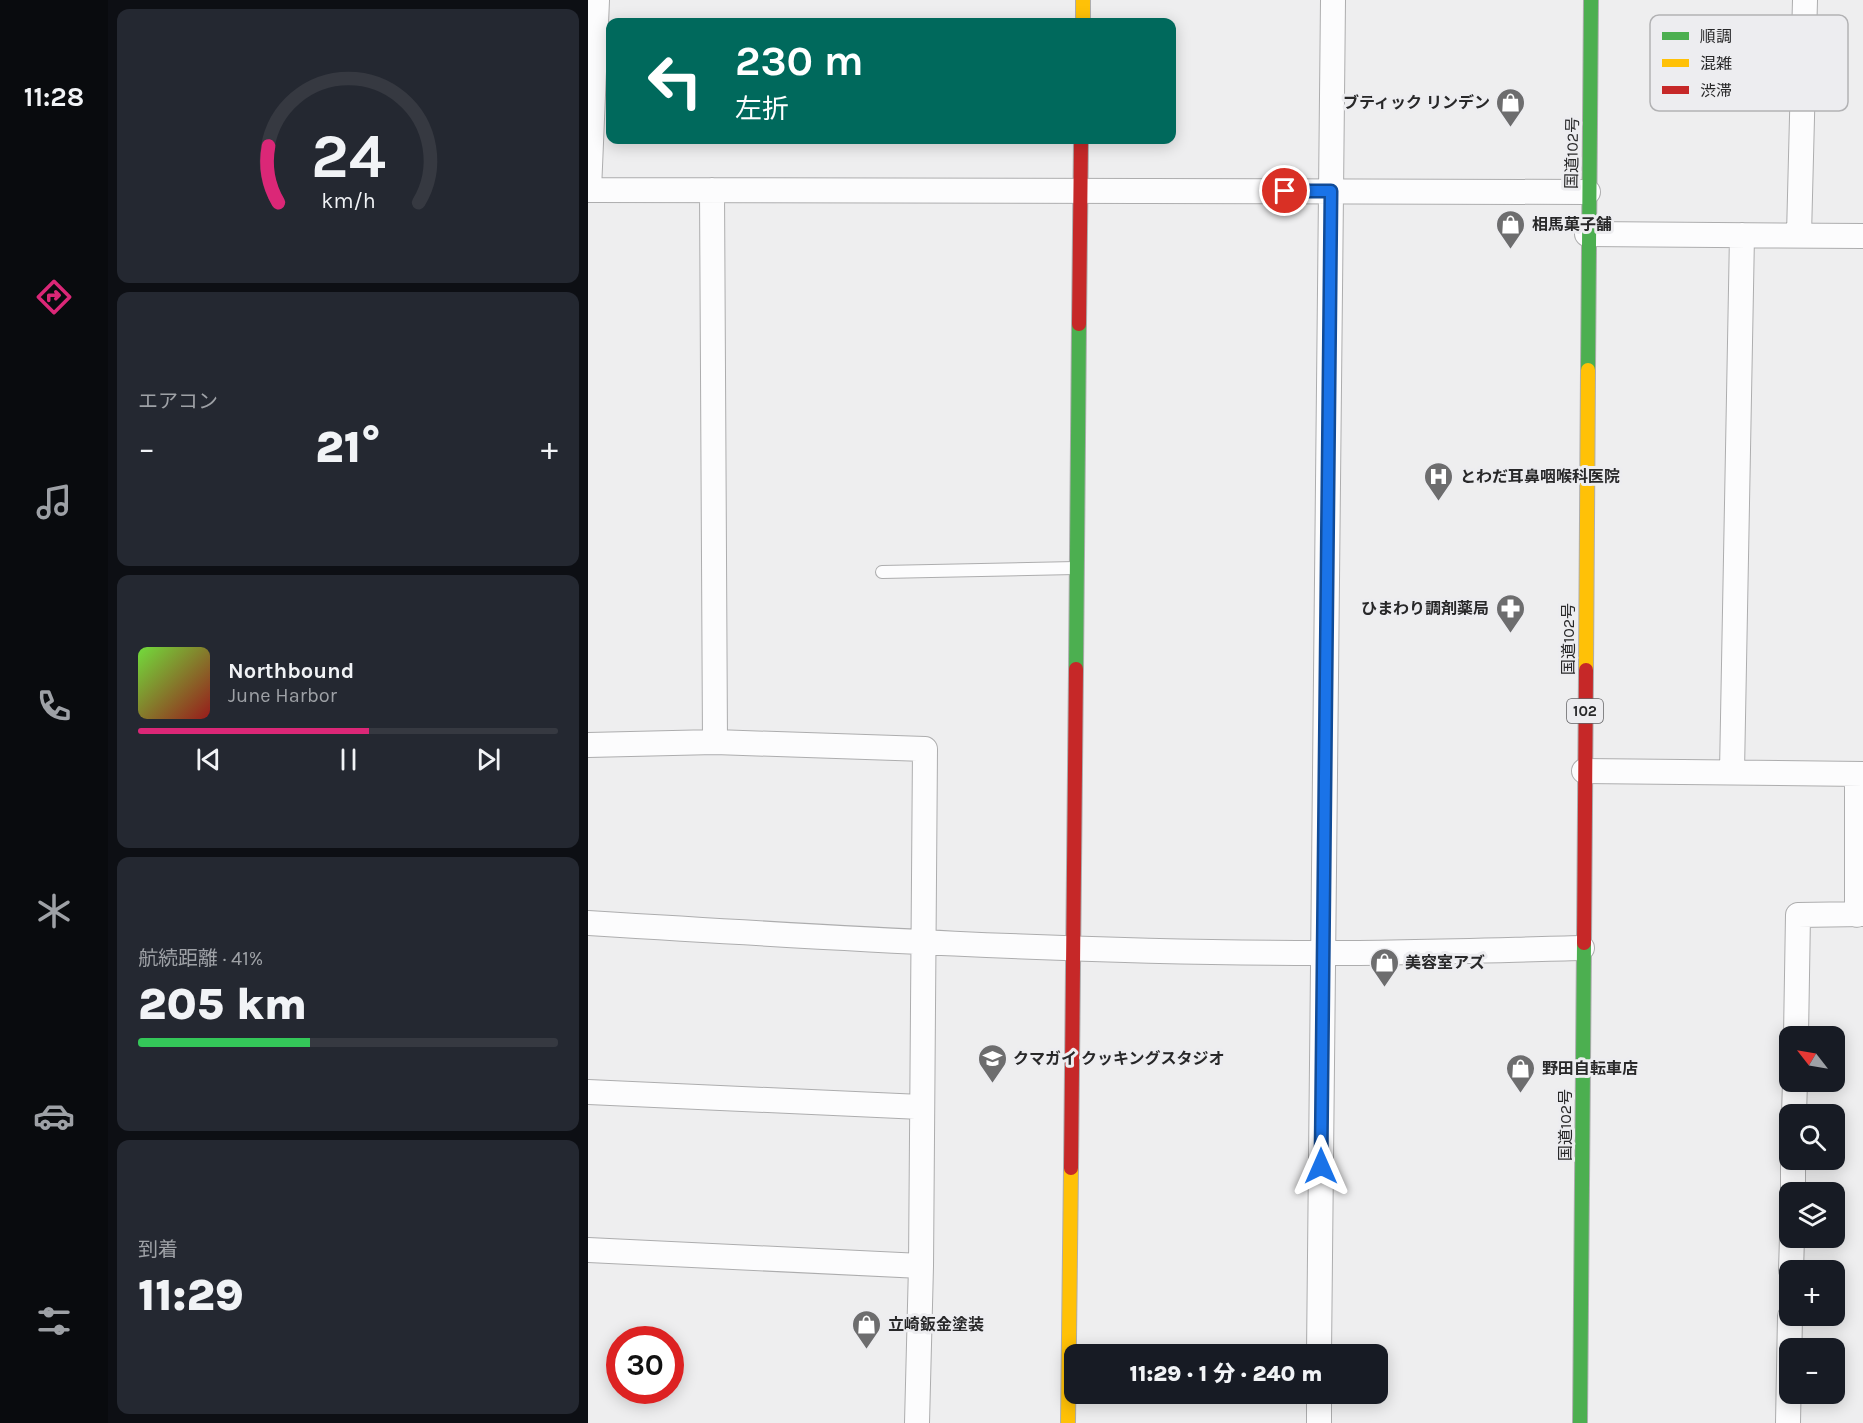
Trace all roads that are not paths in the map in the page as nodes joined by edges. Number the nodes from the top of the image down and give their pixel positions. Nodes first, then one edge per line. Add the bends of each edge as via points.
1 (597, 0) edge
2 (1083, 0) edge
3 (1333, 0) edge
4 (1591, 0) edge
5 (1805, 0) edge
6 (1805, 15) edge
7 (1083, 18) edge
8 (1802, 111) edge
9 (1081, 144) edge
10 (589, 190) edge
11 (712, 190) junction
12 (1331, 191) junction
13 (1081, 192) junction
14 (1588, 192) junction
15 (1587, 234) junction
16 (1742, 235) junction
17 (1799, 235) junction
18 (1863, 236) edge
19 (1076, 568) junction
20 (882, 572) dead end
21 (715, 742) junction
22 (588, 745) edge
23 (1584, 771) junction
24 (1732, 772) junction
25 (1860, 774) edge
26 (1860, 914) edge
27 (588, 923) edge
28 (922, 944) junction
29 (1071, 948) junction
30 (1582, 948) junction
31 (1322, 953) junction
32 (1796, 1026) edge
33 (588, 1092) edge
34 (921, 1107) junction
35 (588, 1250) edge
36 (921, 1266) junction
37 (1790, 1326) edge
38 (1319, 1344) edge
39 (1319, 1404) edge
40 (917, 1423) edge
41 (1068, 1423) edge
42 (1319, 1423) edge
43 (1580, 1423) edge
44 (1788, 1423) edge

1 - 10 street
2 - 7 main road
3 - 12 street
4 - 14 main road, 国道102号 / 102
5 - 6 street
8 - 17 street
9 - 13 main road
10 - 11 street
11 - 13 street
11 - 21 street
12 - 13 street
12 - 14 street
12 - 31 street
13 - 19 main road
14 - 15 main road, 国道102号 / 102
15 - 16 street
15 - 23 main road, 国道102号 / 102
16 - 17 street
16 - 24 street
17 - 18 street
19 - 20 lane
19 - 29 main road
21 - 22 street
21 - 28 street via 926,749
23 - 24 street
23 - 30 main road, 国道102号 / 102
24 - 25 street
25 - 26 street
26 - 32 street via 1798,915
27 - 28 street
28 - 29 street
28 - 34 street
29 - 31 street
29 - 41 main road
30 - 31 street
30 - 43 main road, 国道102号 / 102
31 - 38 street
33 - 34 street
34 - 36 street
35 - 36 street
36 - 40 street
37 - 44 street
39 - 42 street

